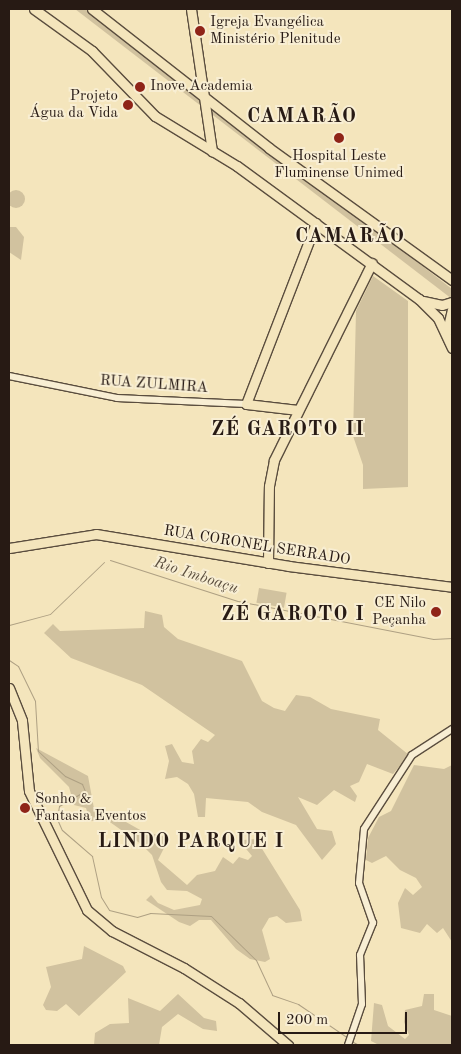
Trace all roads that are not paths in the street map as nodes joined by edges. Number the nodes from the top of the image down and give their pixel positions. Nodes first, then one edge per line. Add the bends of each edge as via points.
1 (34, 9) edge
2 (92, 9) edge
3 (192, 9) edge
4 (206, 97) junction
5 (212, 151) junction
6 (316, 223) junction
7 (372, 263) junction
8 (452, 280) edge
9 (418, 299) junction
10 (452, 302) edge
11 (452, 310) edge
12 (446, 331) junction
13 (452, 348) edge
14 (9, 376) edge
15 (246, 404) junction
16 (298, 410) junction
17 (9, 548) edge
18 (268, 562) junction
19 (452, 586) edge
20 (9, 688) edge
21 (452, 728) edge
22 (349, 1042) edge
23 (288, 1045) edge

1 - 5 main road via 92,52 155,116
2 - 4 main road
3 - 4 main road
4 - 5 main road
4 - 8 main road via 269,148
5 - 6 main road
6 - 7 main road
6 - 15 main road
7 - 9 main road
7 - 16 main road
9 - 10 main road via 435,304
9 - 12 main road
11 - 12 main road
12 - 13 main road
14 - 15 street, RUA ZULMIRA via 117,398
15 - 16 main road, RUA ZULMIRA
16 - 18 main road via 276,455 270,478
17 - 18 main road, RUA CORONEL SERRADO via 96,534
18 - 19 main road, RUA CORONEL SERRADO
20 - 23 main road via 22,722 29,790 87,910 112,931 184,968 238,1003
21 - 22 street via 412,755 364,829 359,883 372,923 360,955 363,995

